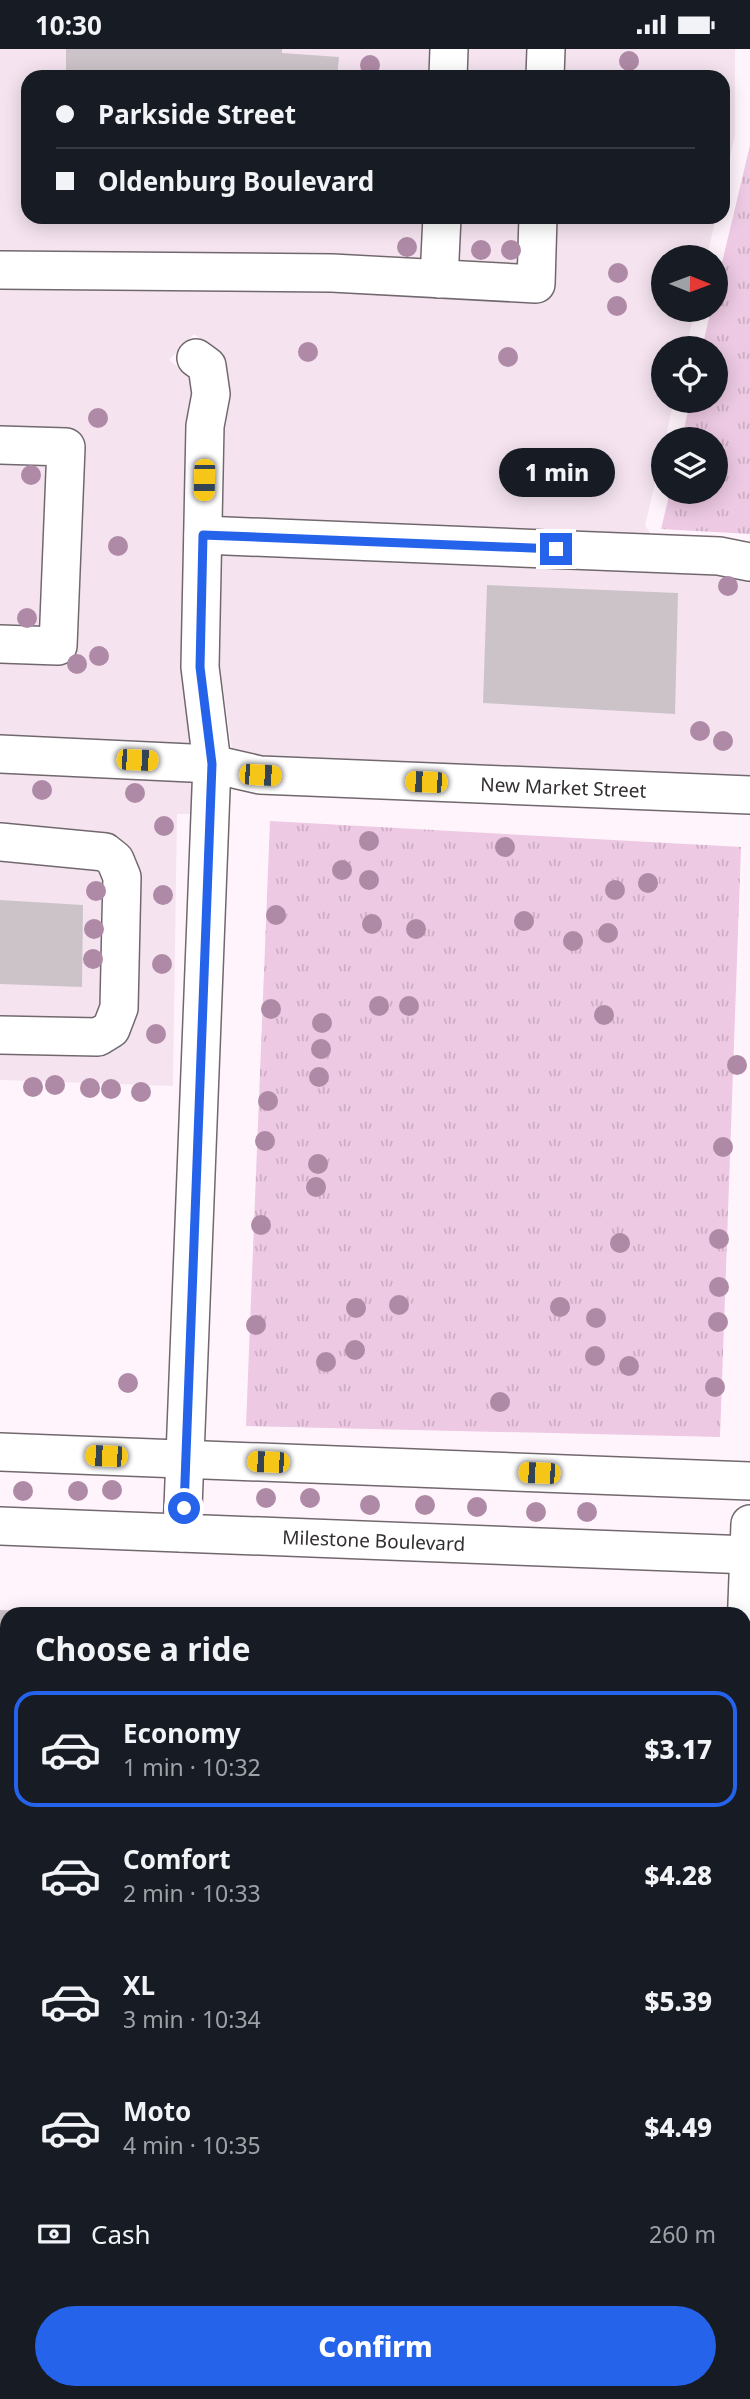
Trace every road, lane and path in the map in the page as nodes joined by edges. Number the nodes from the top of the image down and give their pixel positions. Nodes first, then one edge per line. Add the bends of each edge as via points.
1 (449, 49) edge
2 (546, 49) edge
3 (448, 70) edge
4 (545, 70) edge
5 (442, 224) edge
6 (538, 224) edge
7 (0, 270) edge
8 (439, 279) junction
9 (196, 358) dead end
10 (0, 445) edge
11 (203, 535) junction
12 (750, 562) edge
13 (0, 644) edge
14 (0, 754) edge
15 (212, 764) junction
16 (750, 795) edge
17 (0, 842) edge
18 (0, 1035) edge
19 (0, 1452) edge
20 (186, 1459) junction
21 (750, 1481) edge
22 (0, 1526) edge
23 (183, 1533) junction
24 (750, 1545) edge
25 (747, 1607) edge

1 - 3 street
2 - 4 street
5 - 8 street
6 - 8 street via 536,284
7 - 8 street via 332,273
9 - 11 street via 207,366 211,394 205,426
10 - 13 street via 66,447 58,646
11 - 12 street via 719,556
11 - 15 street via 200,667
14 - 15 street, New Market Street
15 - 16 street, New Market Street via 260,775
15 - 20 street
17 - 18 street via 105,852 115,860 122,877 119,1008 111,1029 98,1037
19 - 20 street
20 - 21 street
20 - 23 street
22 - 23 street, Milestone Boulevard
23 - 24 street, Milestone Boulevard
24 - 25 street

